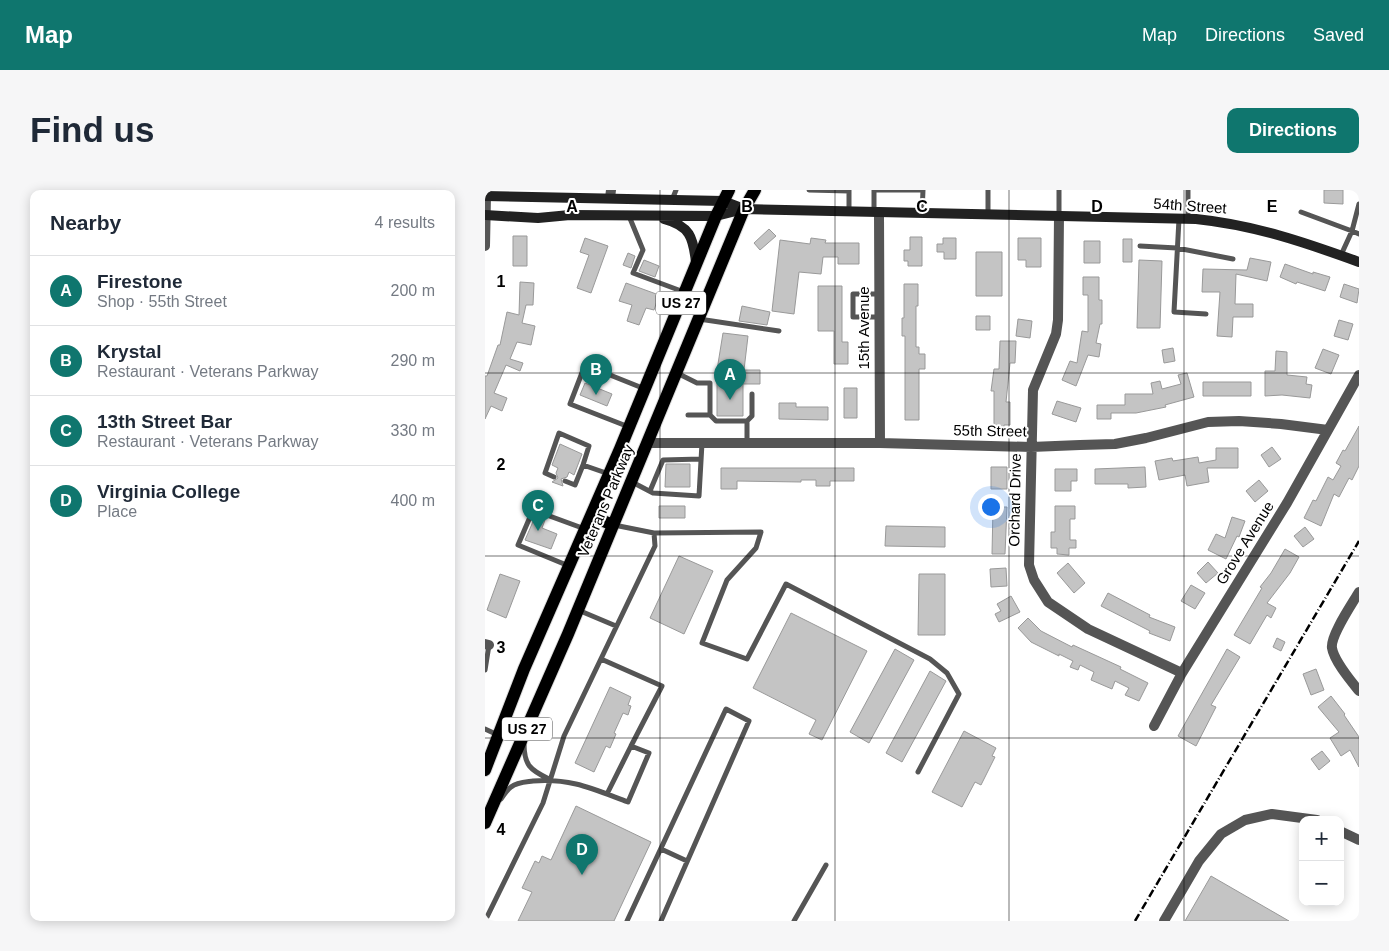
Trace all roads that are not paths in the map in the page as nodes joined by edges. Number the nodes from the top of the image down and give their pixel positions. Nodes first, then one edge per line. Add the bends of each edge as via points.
1 (755, 190) edge
2 (809, 190) edge
3 (849, 190) edge
4 (874, 190) edge
5 (923, 190) edge
6 (988, 190) edge
7 (1059, 190) edge
8 (1188, 190) edge
9 (611, 194) edge
10 (674, 195) edge
11 (486, 196) edge
12 (726, 196) edge
13 (1359, 204) edge
14 (744, 209) junction
15 (849, 212) junction
16 (1301, 212) dead end
17 (877, 213) junction
18 (922, 214) junction
19 (485, 215) edge
20 (989, 215) junction
21 (629, 216) junction
22 (653, 216) junction
23 (716, 216) junction
24 (1059, 216) junction
25 (1183, 219) junction
26 (1352, 231) junction
27 (1359, 234) edge
28 (485, 246) edge
29 (1140, 246) dead end
30 (1177, 248) junction
31 (1341, 255) junction
32 (1233, 259) dead end
33 (1359, 262) edge
34 (697, 264) junction
35 (685, 292) junction
36 (879, 294) junction
37 (1207, 314) dead end
38 (879, 317) junction
39 (698, 319) junction
40 (779, 331) dead end
41 (677, 373) junction
42 (1359, 375) edge
43 (645, 389) junction
44 (752, 394) dead end
45 (688, 415) dead end
46 (710, 415) junction
47 (747, 421) junction
48 (629, 427) junction
49 (1328, 430) junction
50 (648, 443) junction
51 (702, 443) junction
52 (747, 443) junction
53 (880, 443) junction
54 (1031, 447) junction
55 (701, 459) junction
56 (583, 465) junction
57 (609, 474) junction
58 (554, 476) dead end
59 (565, 481) dead end
60 (632, 482) junction
61 (650, 492) junction
62 (591, 516) junction
63 (613, 525) junction
64 (585, 530) junction
65 (654, 533) junction
66 (569, 566) junction
67 (1359, 592) edge
68 (578, 610) junction
69 (617, 626) junction
70 (487, 644) edge
71 (601, 659) junction
72 (485, 670) edge
73 (1182, 673) junction
74 (1359, 691) edge
75 (1154, 726) dead end
76 (485, 729) edge
77 (499, 736) junction
78 (524, 737) junction
79 (631, 746) junction
80 (485, 770) edge
81 (918, 772) dead end
82 (550, 780) junction
83 (607, 794) junction
84 (491, 810) junction
85 (1299, 818) edge
86 (485, 823) edge
87 (1344, 833) edge
88 (1359, 840) edge
89 (661, 849) junction
90 (687, 861) junction
91 (826, 865) dead end
92 (485, 921) edge
93 (627, 921) edge
94 (661, 921) edge
95 (794, 921) edge
96 (1164, 921) edge

1 - 14 main road, Veterans Parkway / US 27
2 - 3 lane
3 - 15 lane
4 - 5 lane
4 - 17 lane
5 - 18 lane
6 - 20 lane
7 - 24 lane
8 - 25 lane
9 - 10 main road
9 - 11 main road
10 - 12 main road
11 - 19 street
12 - 14 main road
12 - 23 main road, Veterans Parkway / US 27
13 - 26 lane
14 - 15 main road, 54th Street
14 - 23 main road
14 - 39 main road, Veterans Parkway / US 27
15 - 17 main road, 54th Street
16 - 26 lane
17 - 18 main road, 54th Street
17 - 36 street, 15th Avenue
18 - 20 main road, 54th Street
19 - 21 main road via 539,218
19 - 28 street
20 - 24 main road, 54th Street
21 - 22 main road
21 - 35 lane via 643,250 633,273
22 - 23 main road
22 - 34 main road via 679,224 689,232
23 - 34 main road, Veterans Parkway / US 27
24 - 25 main road, 54th Street
24 - 54 street, Orchard Drive via 1058,320 1056,334 1033,390
25 - 30 lane
25 - 31 main road, 54th Street via 1225,222 1273,232
26 - 27 lane
26 - 31 lane
29 - 30 lane
30 - 32 lane
30 - 37 lane via 1174,312
31 - 33 main road, 54th Street
34 - 35 main road, Veterans Parkway / US 27
35 - 43 main road, Veterans Parkway / US 27
36 - 38 street, 15th Avenue
36 - 38 lane via 853,294 853,317
38 - 53 street, 15th Avenue
39 - 40 lane
39 - 41 main road, Veterans Parkway / US 27
41 - 46 lane via 697,383 710,383
41 - 50 main road, Veterans Parkway / US 27
42 - 49 street, Grove Avenue
43 - 48 main road, Veterans Parkway / US 27
43 - 48 lane via 585,365 571,404
44 - 47 lane via 752,416
45 - 46 lane
46 - 47 lane via 716,421
47 - 52 lane
48 - 57 main road, Veterans Parkway / US 27
49 - 54 street, 55th Street via 1239,421 1208,422 1115,444
49 - 73 street, Grove Avenue
50 - 51 street, 55th Street
50 - 60 main road, Veterans Parkway / US 27
51 - 52 street, 55th Street
51 - 55 lane
52 - 53 street, 55th Street
53 - 54 street, 55th Street
54 - 73 street, Orchard Drive via 1029,565 1048,602 1088,629
55 - 61 lane via 663,460
55 - 61 lane via 699,496
56 - 57 lane
56 - 58 lane via 589,446 559,433 545,473
56 - 59 lane via 575,485
57 - 62 main road, Veterans Parkway / US 27
60 - 61 lane
60 - 63 main road, Veterans Parkway / US 27
62 - 63 main road
62 - 64 main road, Veterans Parkway / US 27
63 - 65 lane
63 - 68 main road, Veterans Parkway / US 27
64 - 66 main road, Veterans Parkway / US 27
64 - 66 lane via 533,510 519,545
65 - 69 lane via 655,546
65 - 81 lane via 761,532 756,548 727,580 702,643 747,658 786,584 930,659 947,674 959,694
66 - 77 main road, Veterans Parkway / US 27
67 - 74 street via 1331,646
68 - 69 lane
68 - 78 main road, Veterans Parkway / US 27
69 - 71 lane
70 - 72 lane
71 - 79 lane via 662,686
71 - 82 lane via 564,736
73 - 75 street, Grove Avenue
76 - 77 lane
77 - 80 main road, Veterans Parkway / US 27
78 - 82 lane via 524,758 537,773
78 - 84 main road, Veterans Parkway / US 27
79 - 83 lane
79 - 83 lane via 649,753 628,802
82 - 83 lane via 577,783
82 - 84 lane via 511,787
82 - 92 lane via 543,803
84 - 86 main road, Veterans Parkway / US 27
85 - 96 street via 1272,814 1245,820 1221,834 1199,861
87 - 88 street
89 - 90 lane
89 - 90 lane via 726,709 749,720
89 - 93 lane
90 - 94 lane
91 - 95 lane

